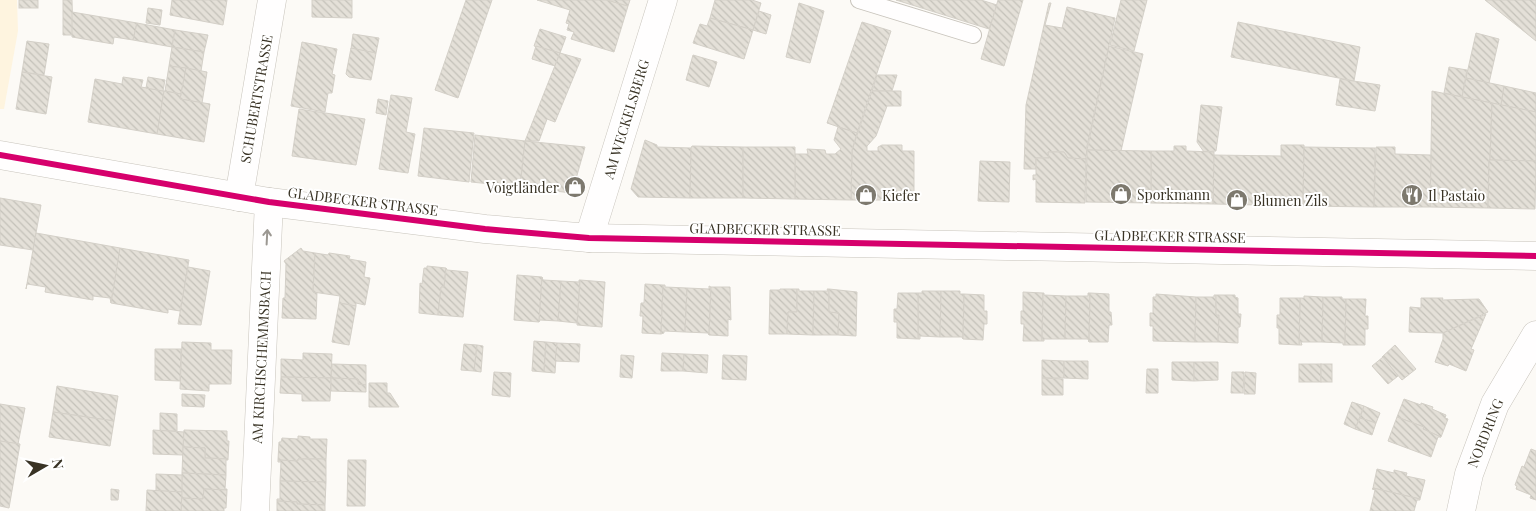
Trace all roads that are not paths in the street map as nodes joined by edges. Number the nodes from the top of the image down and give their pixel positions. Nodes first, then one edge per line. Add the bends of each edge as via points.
1 (272, 0) edge
2 (663, 0) edge
3 (859, 0) edge
4 (973, 35) dead end
5 (0, 155) edge
6 (239, 197) junction
7 (269, 202) junction
8 (589, 238) junction
9 (1536, 256) edge
10 (1536, 335) edge
11 (255, 511) edge
12 (1461, 511) edge

1 - 6 main road, SCHUBERTSTRASSE
2 - 8 main road, AM WECKELSBERG
3 - 4 lane
5 - 6 main road, GLADBECKER STRASSE
6 - 7 main road, GLADBECKER STRASSE
7 - 8 main road, GLADBECKER STRASSE via 485,229
11 -> 7 main road, AM KIRCHSCHEMMSBACH
8 - 9 main road, GLADBECKER STRASSE
10 - 12 main road, NORDRING via 1494,404 1468,474

